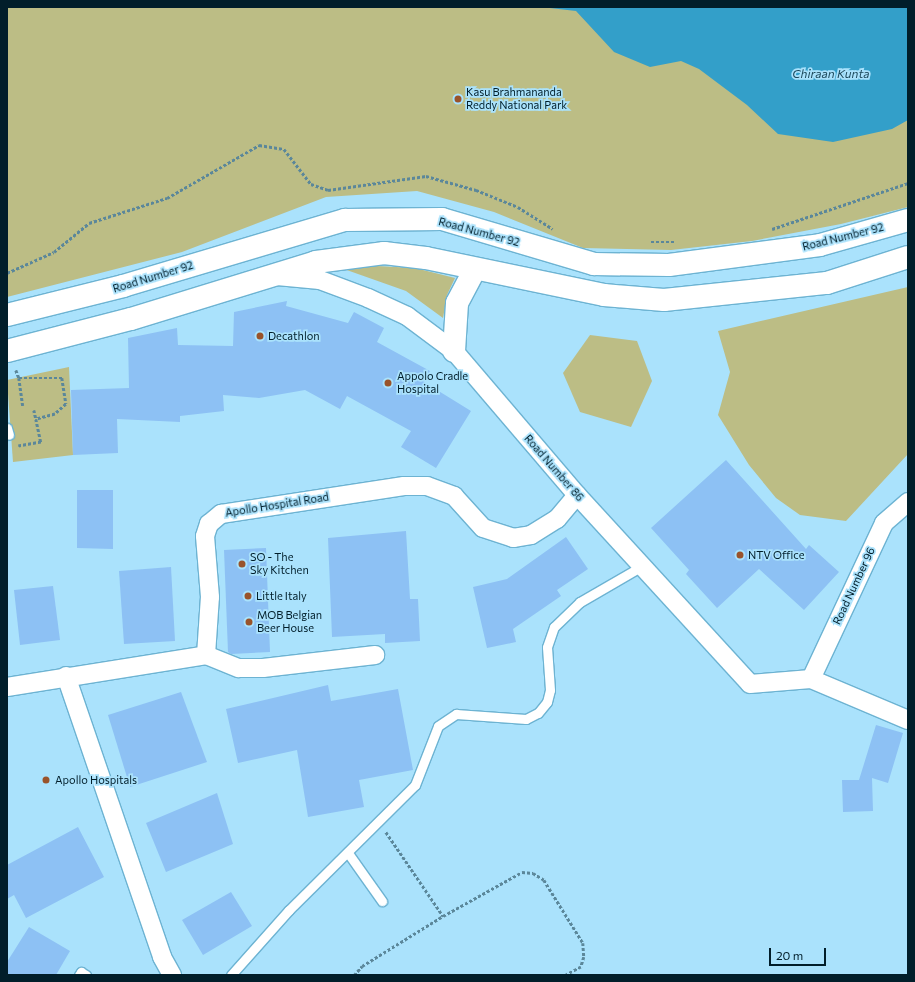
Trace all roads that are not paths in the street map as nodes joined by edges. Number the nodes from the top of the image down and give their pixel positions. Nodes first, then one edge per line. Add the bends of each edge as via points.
1 (908, 220) edge
2 (908, 257) edge
3 (475, 269) junction
4 (274, 276) junction
5 (7, 315) edge
6 (8, 351) edge
7 (454, 351) junction
8 (577, 495) junction
9 (908, 502) edge
10 (642, 566) junction
11 (206, 655) junction
12 (375, 655) dead end
13 (66, 676) junction
14 (811, 679) junction
15 (7, 687) edge
16 (908, 720) edge
17 (348, 853) junction
18 (382, 900) dead end
19 (79, 975) edge
20 (86, 975) edge
21 (172, 975) edge
22 (231, 975) edge

1 - 5 main road, Road Number 92 via 820,245 661,265 594,264 442,219 345,220 123,286
2 - 3 main road via 820,284 664,300 604,295
3 - 4 main road via 384,253 316,262
3 - 7 main road via 457,303
4 - 6 main road via 131,319
4 - 7 street, Road Number 86 via 320,280 368,298 407,316
7 - 8 street, Road Number 86
8 - 10 street, Road Number 86
8 - 11 street, Apollo Hospital Road via 557,519 531,535 513,538 483,528 454,496 427,486 404,486 220,514 209,524 205,536 210,597
9 - 14 street, Road Number 96 via 884,523
10 - 14 street, Road Number 86 via 750,684
10 - 17 lane via 580,602 554,627 547,647 550,690 547,702 538,713 526,719 465,713 445,719 438,726 415,785
11 - 12 street via 239,668 264,668
11 - 13 street
13 - 15 street
13 - 21 street via 162,957
14 - 16 street
17 - 18 lane
17 - 22 lane via 289,910
19 - 20 lane via 81,972

